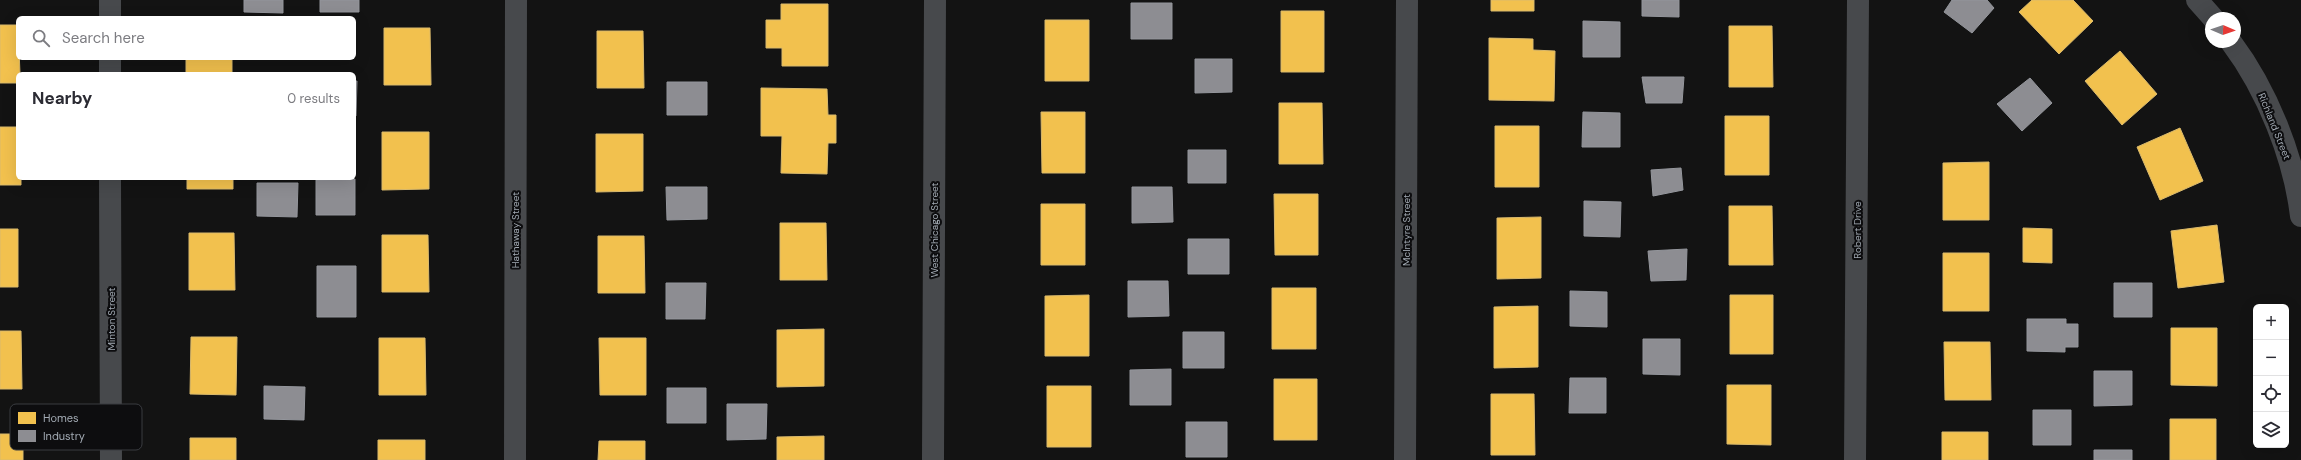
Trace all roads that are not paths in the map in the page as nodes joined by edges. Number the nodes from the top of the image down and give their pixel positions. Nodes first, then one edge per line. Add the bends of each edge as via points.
1 (110, 0) edge
2 (516, 0) edge
3 (935, 0) edge
4 (1407, 0) edge
5 (1858, 0) edge
6 (2197, 0) edge
7 (2208, 12) edge
8 (110, 16) edge
9 (2235, 48) edge
10 (110, 60) edge
11 (110, 72) edge
12 (110, 180) edge
13 (2301, 216) edge
14 (111, 404) edge
15 (111, 450) edge
16 (111, 460) edge
17 (515, 460) edge
18 (933, 460) edge
19 (1405, 460) edge
20 (1855, 460) edge

1 - 8 street
2 - 17 street, Hathaway Street
3 - 18 street, West Chicago Street
4 - 19 street, McIntyre Street
5 - 20 street, Robert Drive
6 - 7 street
9 - 13 street, Richland Street via 2258,85 2285,146 2299,196
10 - 11 street
12 - 14 street, Minton Street
15 - 16 street, Minton Street

